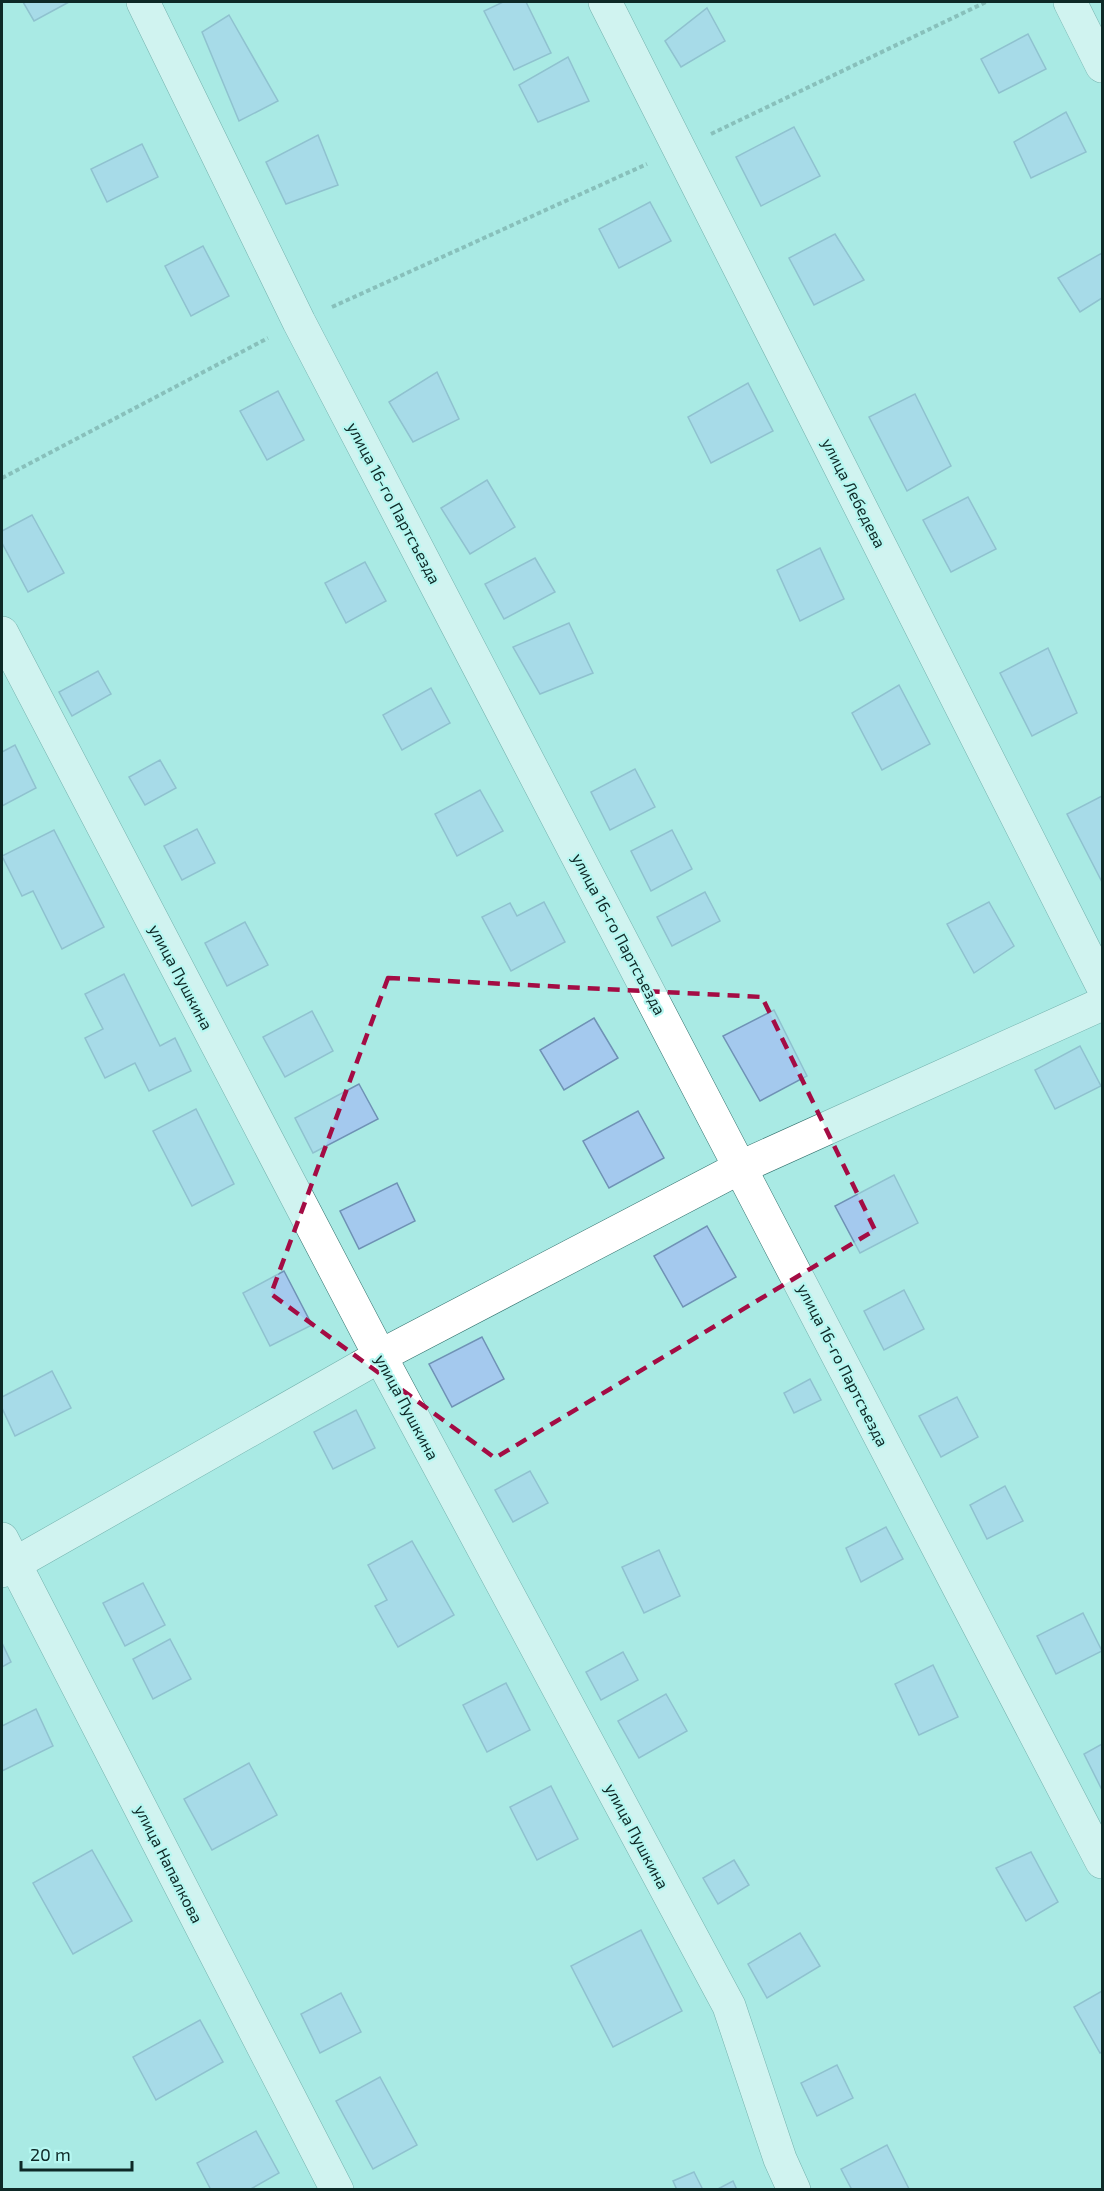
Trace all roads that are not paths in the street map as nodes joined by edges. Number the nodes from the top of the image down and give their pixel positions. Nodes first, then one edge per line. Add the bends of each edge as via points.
1 (143, 2) edge
2 (605, 2) edge
3 (1070, 2) edge
4 (1102, 66) edge
5 (2, 633) edge
6 (1102, 985) edge
7 (1102, 1004) edge
8 (741, 1167) junction
9 (380, 1356) junction
10 (6, 1558) edge
11 (1102, 1862) edge
12 (337, 2190) edge
13 (794, 2190) edge

1 - 8 street, улица 16-го Партсъезда via 299,322
2 - 6 street, улица Лебедева
3 - 4 street
5 - 9 street, улица Пушкина
7 - 8 street
8 - 9 street
8 - 11 street, улица 16-го Партсъезда
9 - 10 street
9 - 13 street, улица Пушкина via 729,2006
10 - 12 street, улица Напалкова

